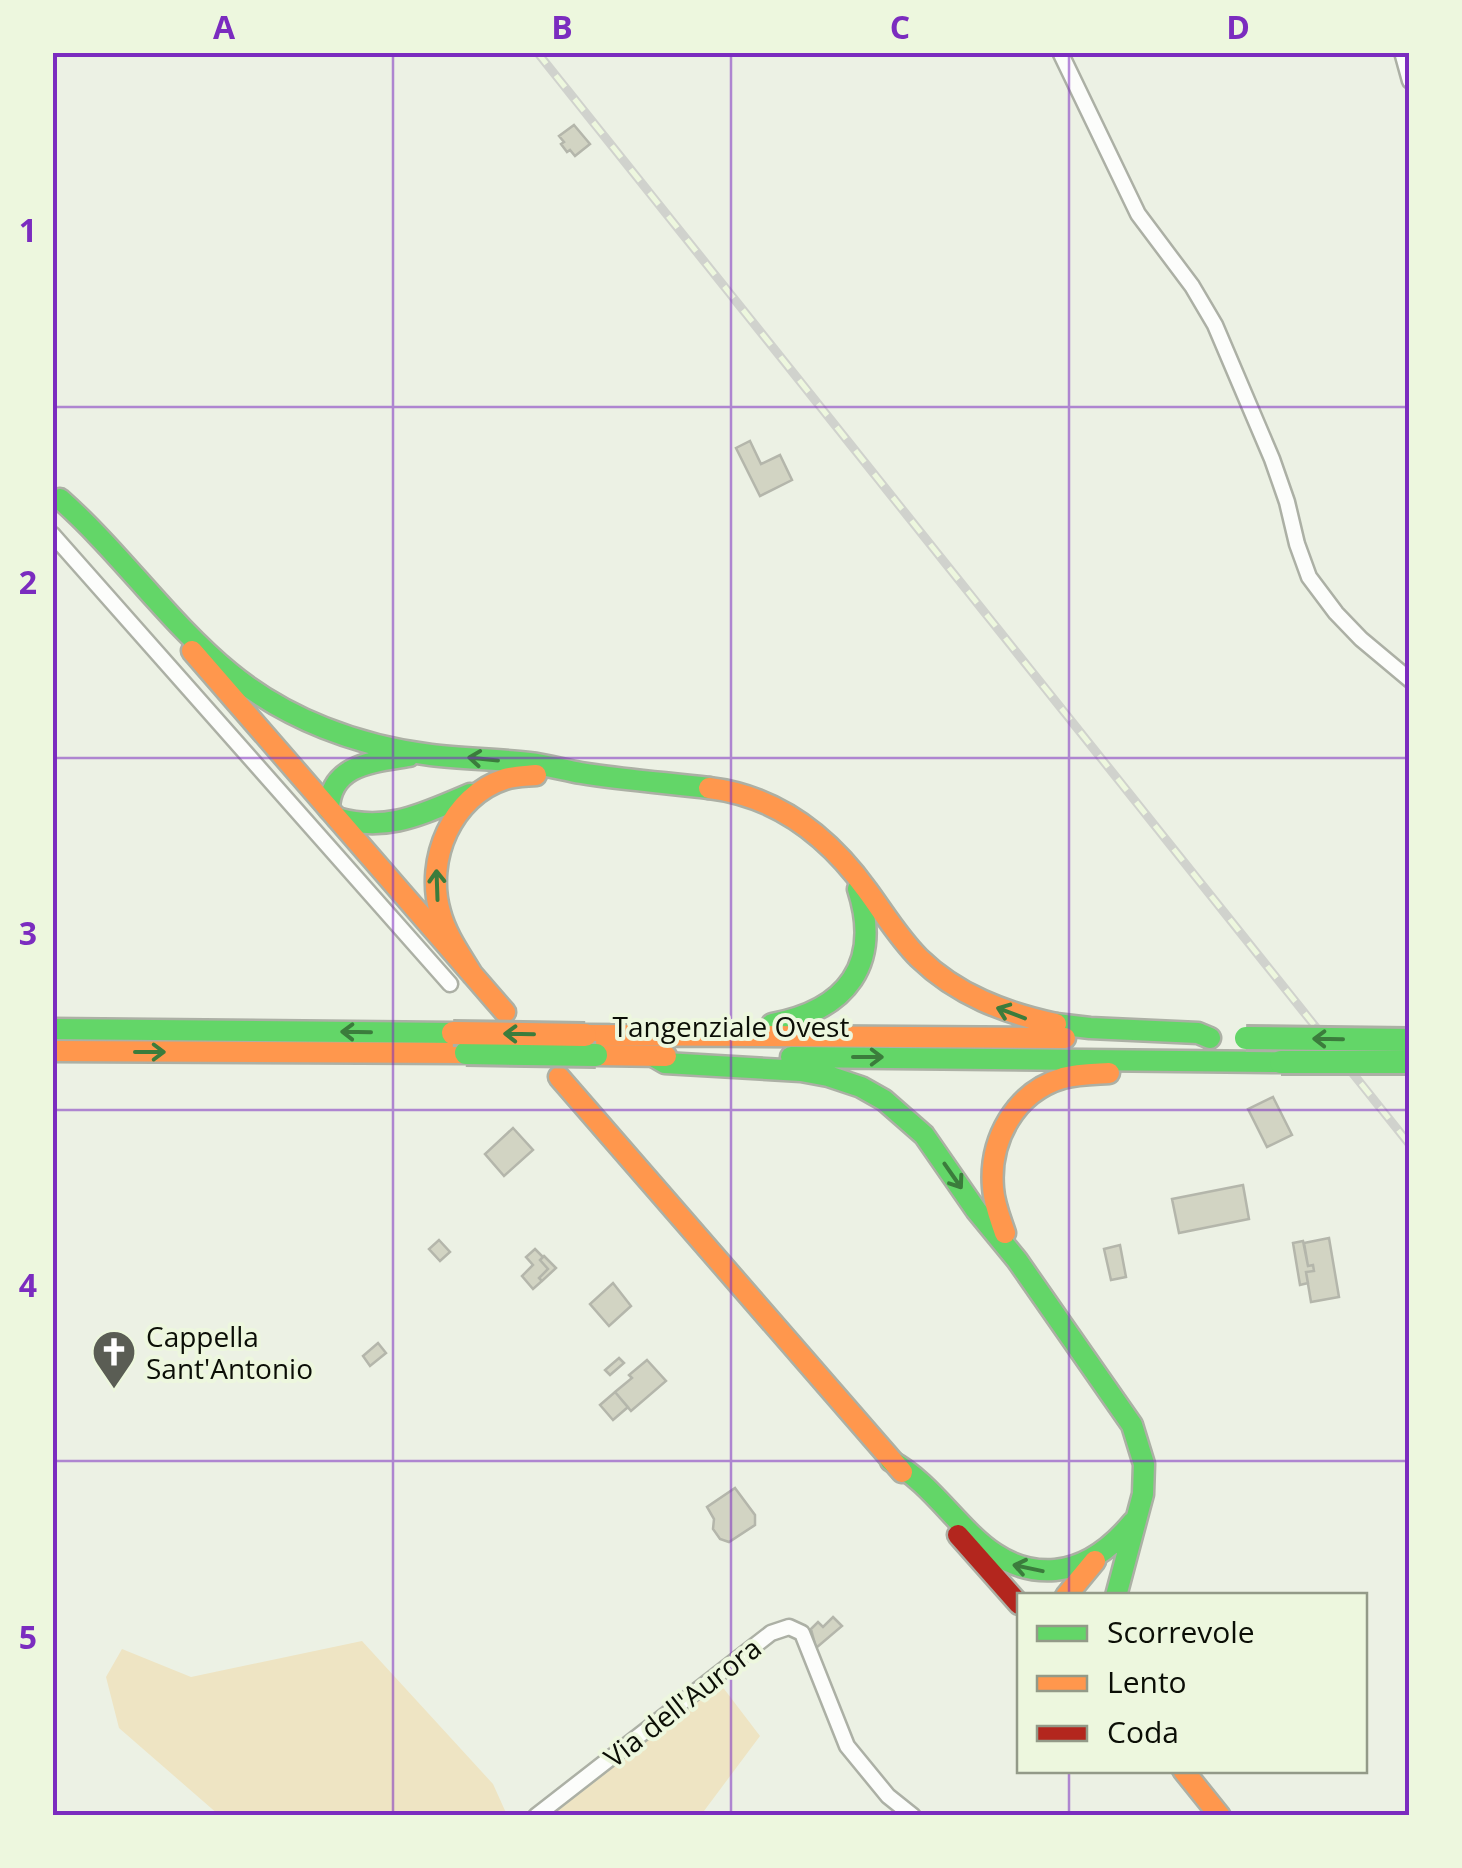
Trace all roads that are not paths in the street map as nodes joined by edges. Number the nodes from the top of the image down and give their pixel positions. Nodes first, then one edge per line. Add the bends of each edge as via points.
1 (1060, 52) edge
2 (1402, 52) edge
3 (1410, 81) edge
4 (56, 495) edge
5 (52, 534) edge
6 (1410, 680) edge
7 (419, 754) junction
8 (580, 772) junction
9 (486, 788) junction
10 (333, 814) junction
11 (840, 854) junction
12 (461, 979) junction
13 (505, 1012) dead end
14 (52, 1030) edge
15 (1210, 1038) junction
16 (1409, 1040) edge
17 (590, 1045) junction
18 (1251, 1049) junction
19 (52, 1051) edge
20 (653, 1056) junction
21 (1410, 1062) edge
22 (559, 1077) dead end
23 (1017, 1260) junction
24 (892, 1461) junction
25 (1139, 1514) junction
26 (1102, 1554) junction
27 (1116, 1589) edge
28 (1069, 1593) edge
29 (1017, 1601) edge
30 (1171, 1773) edge
31 (1185, 1773) edge
32 (536, 1816) edge
33 (913, 1816) edge
34 (1208, 1816) edge
35 (1220, 1816) edge

1 - 6 street via 1138,214 1215,325 1272,459 1309,576 1360,640
2 - 3 street
4 - 7 main road via 202,647 254,691 338,734
4 - 10 main road
5 - 12 street
8 -> 7 main road
7 - 10 main road via 335,780 328,798
8 - 9 main road via 506,779
8 - 11 main road via 753,796 805,823
9 - 10 main road via 390,824 358,825
12 -> 9 main road via 438,907 436,863 455,816
10 - 12 main road
15 -> 11 main road via 1040,1023 979,1000 907,946
11 - 17 main road via 861,896 866,939 862,963 830,1004 777,1024 614,1026
12 - 13 main road
17 -> 14 main road, Tangenziale Ovest, bridge via 453,1033
15 - 17 main road, Tangenziale Ovest
15 - 18 main road, Tangenziale Ovest
16 -> 18 main road, Tangenziale Ovest, bridge
19 -> 17 main road, Tangenziale Ovest, bridge via 466,1054
17 - 20 main road, Tangenziale Ovest
20 -> 18 main road, Tangenziale Ovest
18 - 21 main road, Tangenziale Ovest, bridge via 1281,1062
18 - 23 main road via 1236,1067 1080,1075 1030,1096 996,1142 991,1168 992,1197
20 -> 23 main road via 665,1063 800,1071 861,1087 924,1135
22 - 24 main road
23 - 25 main road via 1132,1426 1144,1464
26 -> 24 main road via 1051,1572 1003,1561
24 - 29 main road
25 - 26 main road
25 - 27 main road
26 - 28 main road
30 - 34 main road
31 - 35 main road
32 - 33 street, Via dell'Aurora via 771,1633 789,1627 802,1633 847,1746

